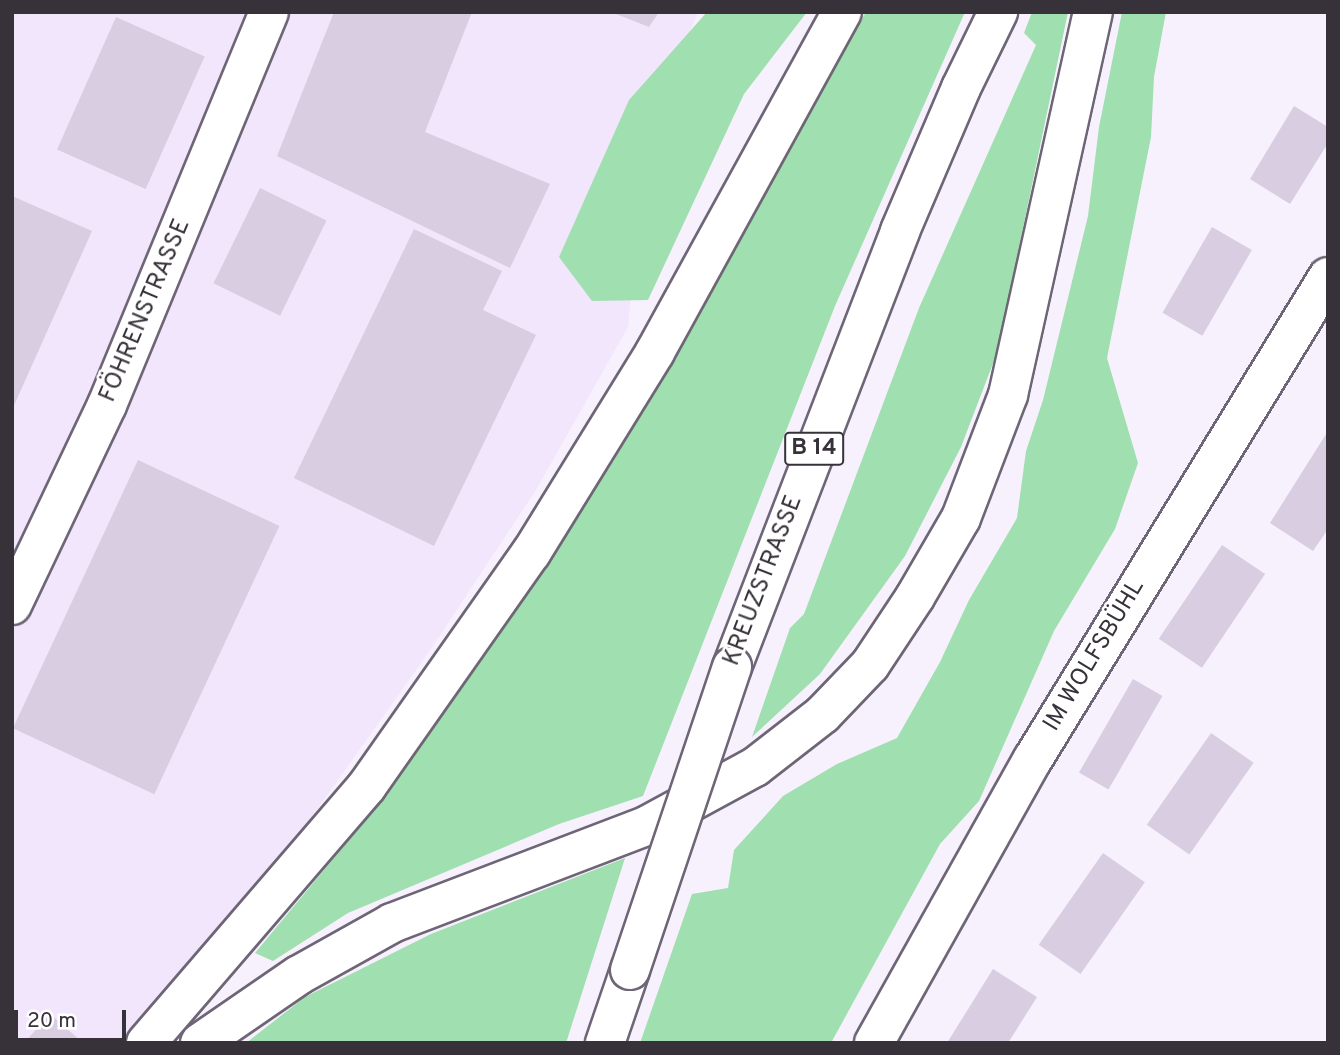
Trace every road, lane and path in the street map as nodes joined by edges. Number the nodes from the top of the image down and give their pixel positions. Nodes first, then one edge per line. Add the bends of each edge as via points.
1 (269, 12) edge
2 (842, 12) edge
3 (998, 12) edge
4 (1093, 12) edge
5 (1328, 277) edge
6 (12, 605) edge
7 (146, 1043) edge
8 (200, 1043) edge
9 (606, 1043) edge
10 (874, 1043) edge

1 - 6 main road, FÖHRENSTRASSE via 107,405
2 - 7 main road via 655,352 531,553 367,786
3 - 9 main road, KREUZSTRASSE / B 14, bridge via 900,231 732,667
4 - 8 main road via 1008,396 961,518 870,665 823,714 755,767 648,825 392,923 299,975
5 - 10 main road, IM WOLFSBÜHL via 1033,759

